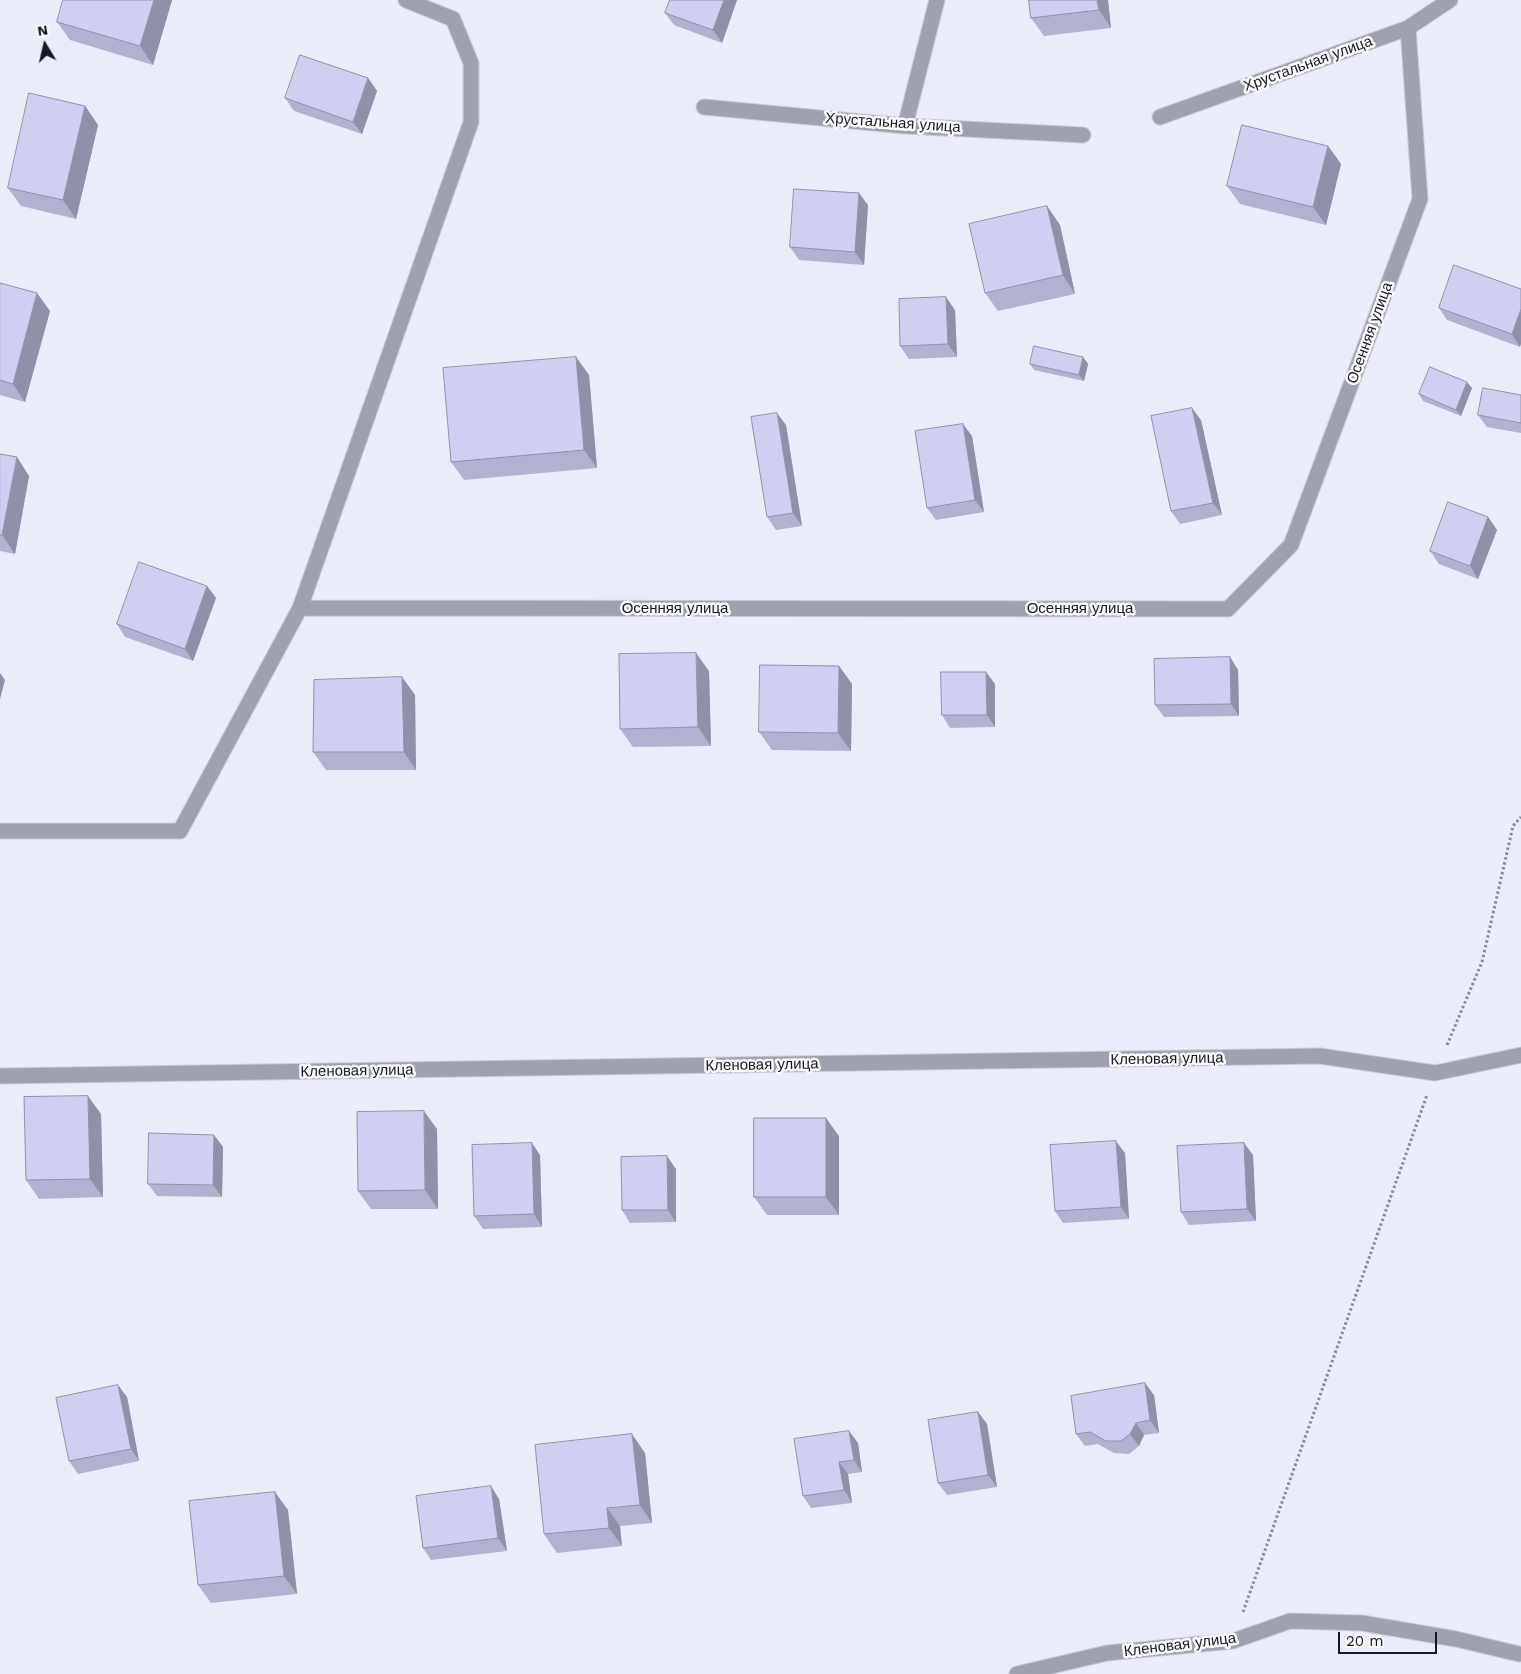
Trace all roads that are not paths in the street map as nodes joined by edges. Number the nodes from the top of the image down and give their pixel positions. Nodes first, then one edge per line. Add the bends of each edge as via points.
1 (406, 0) edge
2 (937, 0) edge
3 (1450, 0) edge
4 (1408, 28) junction
5 (704, 107) dead end
6 (1160, 117) dead end
7 (905, 126) junction
8 (1083, 135) dead end
9 (300, 608) junction
10 (0, 831) edge
11 (1521, 1055) edge
12 (0, 1076) edge
13 (1520, 1652) edge
14 (1016, 1674) edge

1 - 9 street via 453,19 471,63 471,122
2 - 7 street
3 - 4 street, Хрустальная улица
4 - 6 street, Хрустальная улица
4 - 9 street, Осенняя улица via 1420,199 1291,545 1228,610
5 - 7 street, Хрустальная улица
7 - 8 street, Хрустальная улица
9 - 10 street via 180,831
11 - 12 street, Кленовая улица via 1435,1073 1320,1056
13 - 14 street, Кленовая улица via 1362,1623 1290,1621 1232,1641 1107,1653

